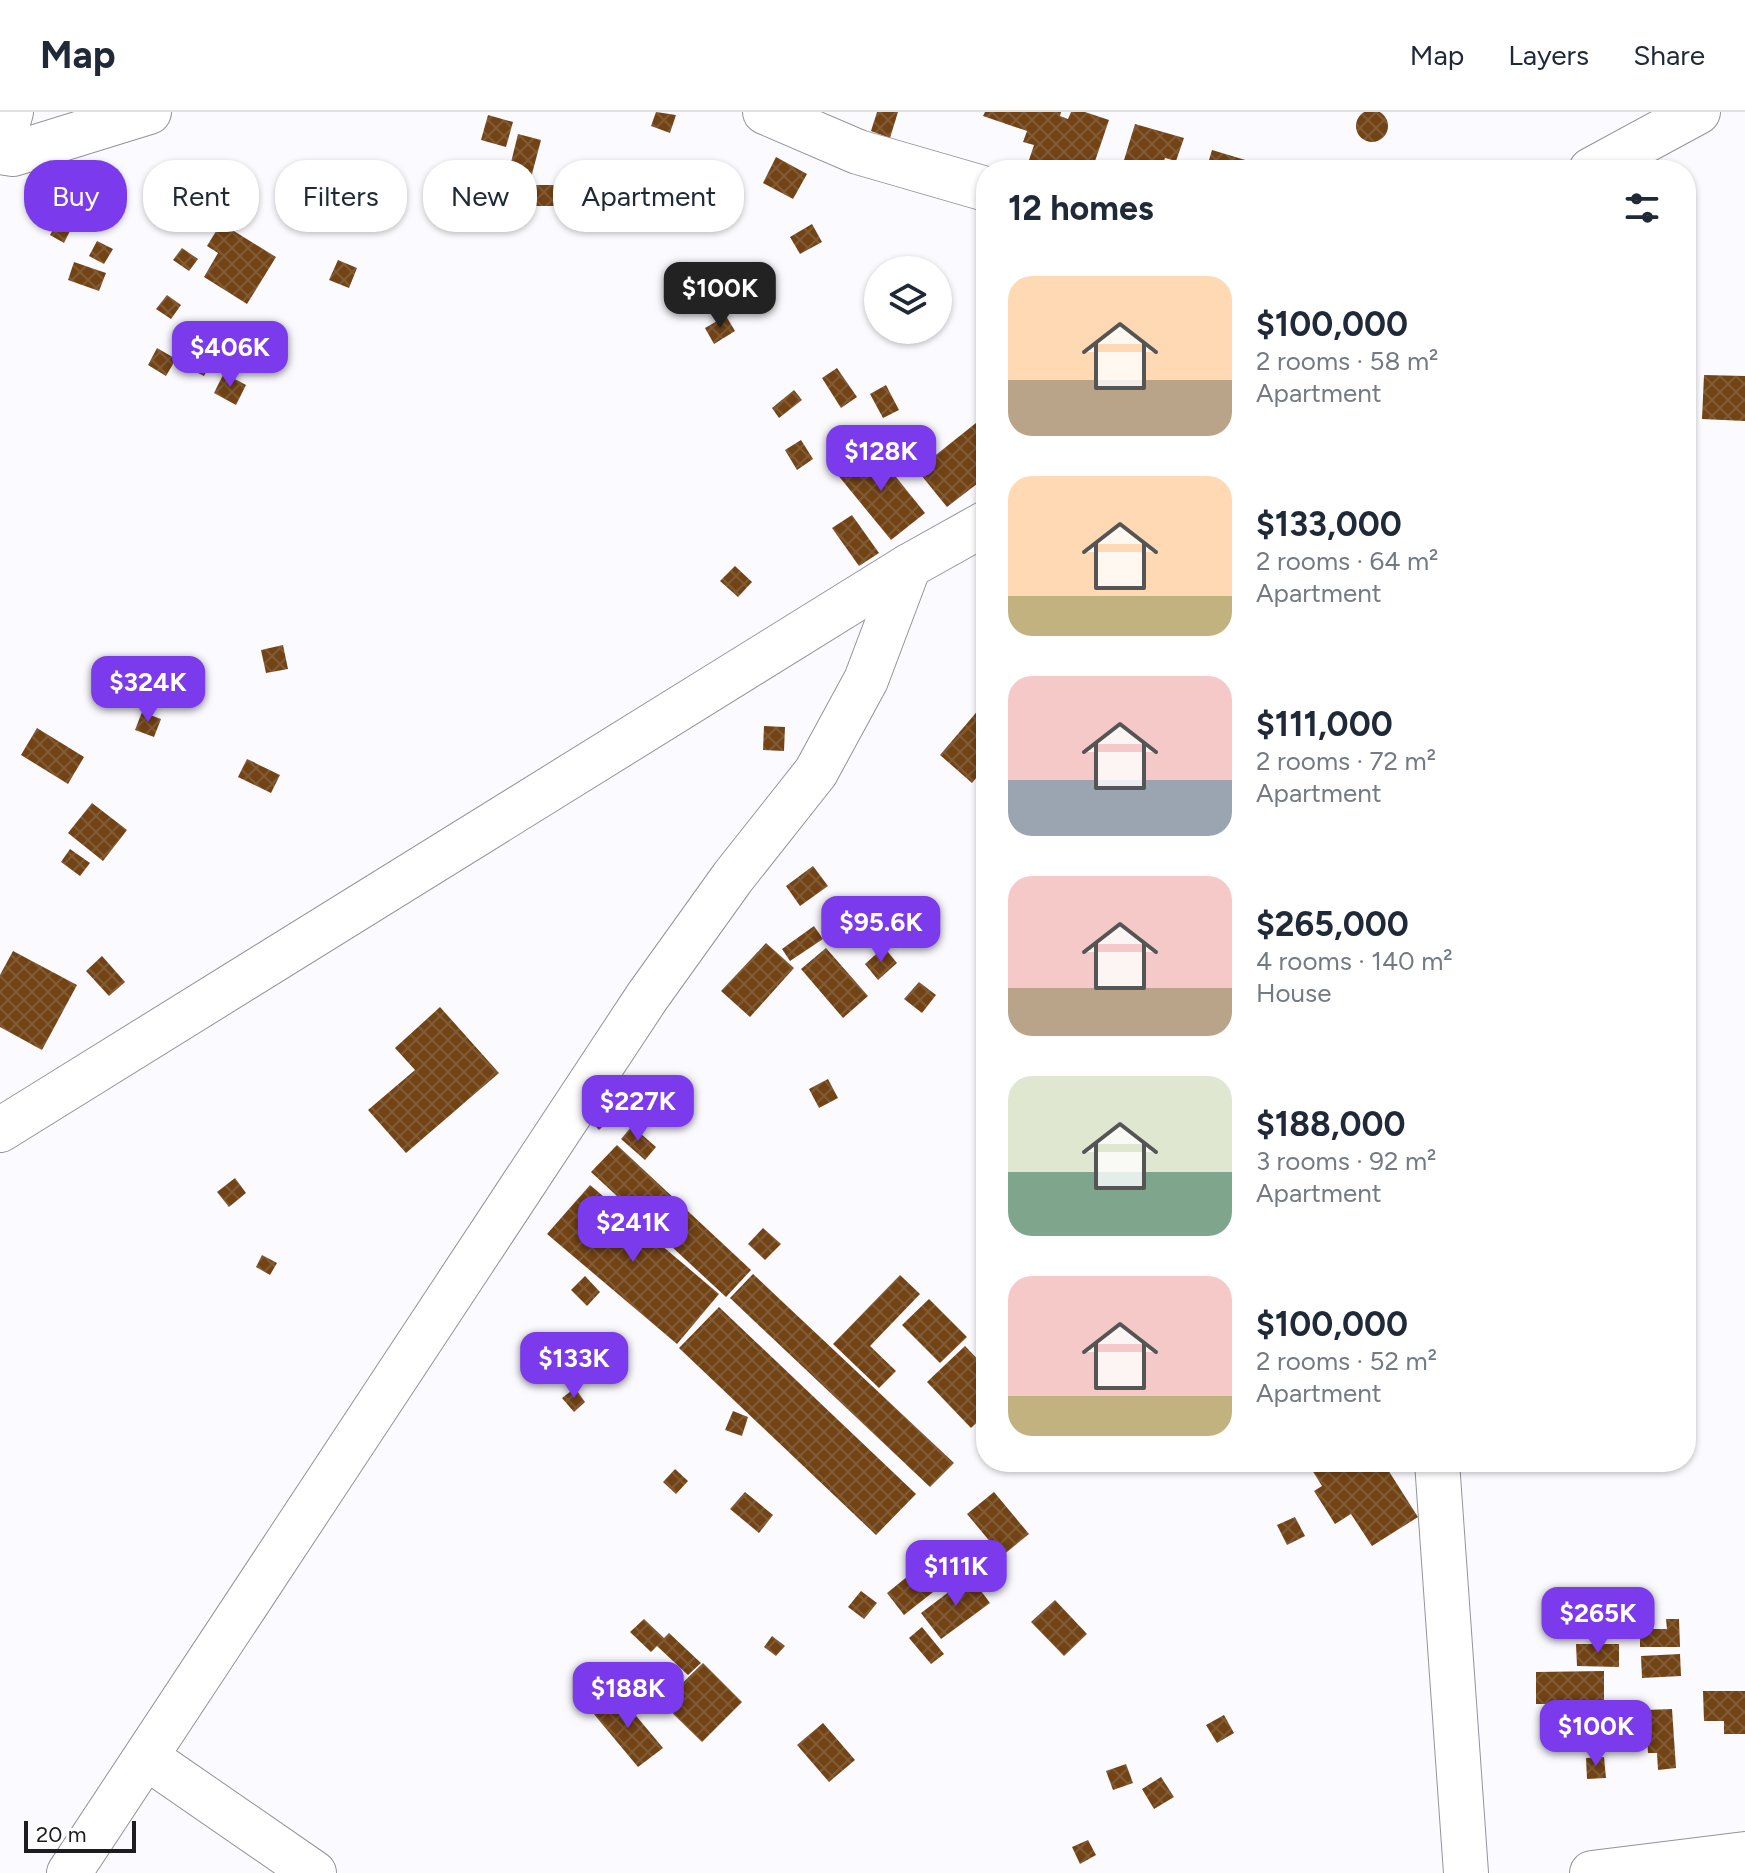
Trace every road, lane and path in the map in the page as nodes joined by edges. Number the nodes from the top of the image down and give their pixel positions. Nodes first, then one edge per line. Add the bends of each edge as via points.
1 (11, 112) edge
2 (149, 112) edge
3 (765, 112) edge
4 (1698, 112) edge
5 (1609, 160) edge
6 (976, 186) edge
7 (976, 529) edge
8 (909, 566) junction
9 (0, 1130) edge
10 (1438, 1472) edge
11 (146, 1757) junction
12 (1745, 1854) edge
13 (69, 1873) edge
14 (314, 1873) edge
15 (1466, 1873) edge
16 (1592, 1873) edge

1 - 2 street via 6,153 13,154
3 - 6 street via 858,152
4 - 5 street
7 - 8 street
8 - 9 street
8 - 11 street via 866,680 816,772 647,997
10 - 15 street
11 - 13 street
11 - 14 street
12 - 16 street

